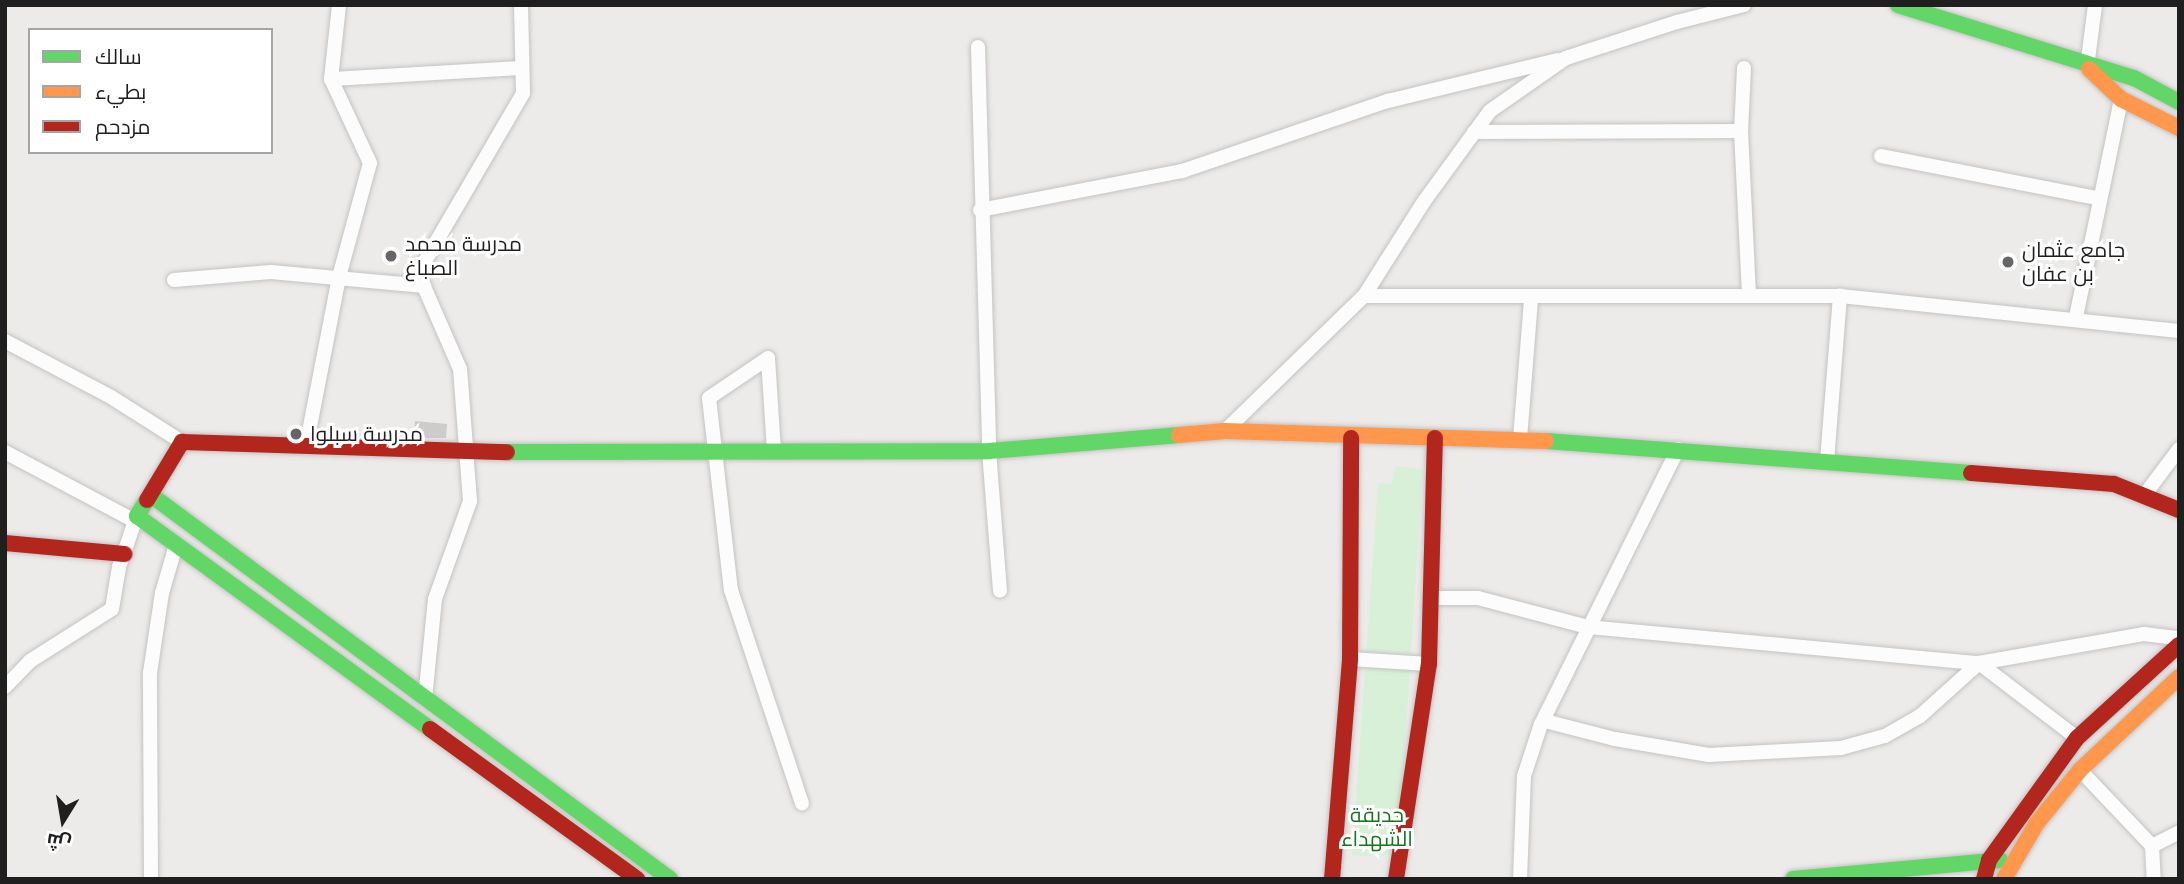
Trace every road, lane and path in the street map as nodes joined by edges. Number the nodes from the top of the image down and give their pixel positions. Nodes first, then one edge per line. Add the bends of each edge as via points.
1 (339, 5) edge
2 (521, 5) edge
3 (1745, 5) edge
4 (1898, 5) edge
5 (2095, 5) edge
6 (978, 47) dead end
7 (1566, 58) junction
8 (2087, 67) junction
9 (522, 68) junction
10 (1744, 68) dead end
11 (331, 79) junction
12 (2121, 99) junction
13 (2179, 102) edge
14 (2179, 128) edge
15 (1741, 131) junction
16 (1475, 132) junction
17 (1881, 156) dead end
18 (2098, 198) junction
19 (980, 211) junction
20 (339, 277) junction
21 (174, 280) dead end
22 (424, 286) junction
23 (1749, 294) junction
24 (1364, 296) junction
25 (1840, 296) junction
26 (1531, 299) junction
27 (2076, 317) junction
28 (2179, 331) edge
29 (5, 341) edge
30 (1225, 431) junction
31 (1351, 438) junction
32 (1435, 438) junction
33 (1520, 439) junction
34 (182, 442) junction
35 (306, 447) junction
36 (1678, 449) junction
37 (2179, 449) edge
38 (774, 451) junction
39 (989, 451) junction
40 (5, 452) edge
41 (464, 452) junction
42 (713, 453) junction
43 (1827, 460) junction
44 (2146, 494) junction
45 (151, 495) junction
46 (2179, 510) edge
47 (136, 519) junction
48 (5, 543) edge
49 (176, 545) junction
50 (124, 554) junction
51 (1000, 591) dead end
52 (1431, 598) junction
53 (1588, 627) junction
54 (2179, 638) edge
55 (2179, 645) edge
56 (1349, 659) junction
57 (1979, 663) junction
58 (1429, 664) junction
59 (2179, 677) edge
60 (5, 687) edge
61 (425, 699) junction
62 (1545, 721) junction
63 (2077, 738) junction
64 (2081, 770) junction
65 (802, 803) dead end
66 (2179, 832) edge
67 (2152, 846) junction
68 (1989, 860) junction
69 (2014, 860) junction
70 (151, 879) edge
71 (637, 879) edge
72 (670, 879) edge
73 (1332, 879) edge
74 (1396, 879) edge
75 (1520, 879) edge
76 (1793, 879) edge
77 (1984, 879) edge
78 (2004, 879) edge
79 (2154, 879) edge

1 - 11 street
2 - 9 street
3 - 7 street
4 - 8 main road
5 - 8 street
6 - 19 street
7 - 16 street via 1490,111
7 - 19 street via 1388,101 1182,171
8 - 12 main road
8 - 13 main road via 2134,78
9 - 11 street
9 - 22 street via 523,93 418,273
10 - 15 street
11 - 20 street via 370,163
12 - 14 main road
12 - 18 street
15 - 16 street
15 - 23 street
16 - 24 street
17 - 18 street
18 - 27 street
19 - 39 street
20 - 21 street via 271,272
20 - 22 street
20 - 35 street
22 - 41 street via 460,369
23 - 25 street
23 - 26 street
24 - 26 street
24 - 30 street
25 - 27 street
25 - 43 street
26 - 33 street
27 - 28 street
29 - 34 street via 111,397
30 - 31 main road
30 - 39 main road
31 - 32 main road
31 - 56 main road
32 - 33 main road
32 - 52 main road
33 - 36 main road
34 - 35 main road
34 - 45 main road
35 - 41 main road
36 - 43 main road
36 - 53 street
37 - 44 street
38 - 39 main road
38 - 42 main road
38 - 42 street via 768,358 709,397
39 - 51 street
40 - 47 street
41 - 42 main road
41 - 61 street via 470,501 435,599
42 - 65 street via 731,590
43 - 44 main road via 2114,484
44 - 46 main road
45 - 47 main road
45 - 61 main road
47 - 49 main road
47 - 50 street
48 - 50 main road
49 - 70 street via 162,593 150,674
49 - 71 main road
50 - 60 street via 112,609 30,662
52 - 53 street via 1478,598
52 - 58 main road
53 - 57 street
53 - 62 street
54 - 57 street via 2144,634
55 - 63 main road
56 - 58 street
56 - 73 main road
57 - 62 street via 1920,716 1885,736 1841,748 1709,755
57 - 63 street
58 - 74 main road
59 - 64 main road
61 - 72 main road
62 - 75 street via 1524,776
63 - 68 main road
64 - 67 street
64 - 69 main road
66 - 67 street
67 - 79 street
68 - 69 main road
68 - 76 main road
68 - 77 main road
69 - 78 main road

